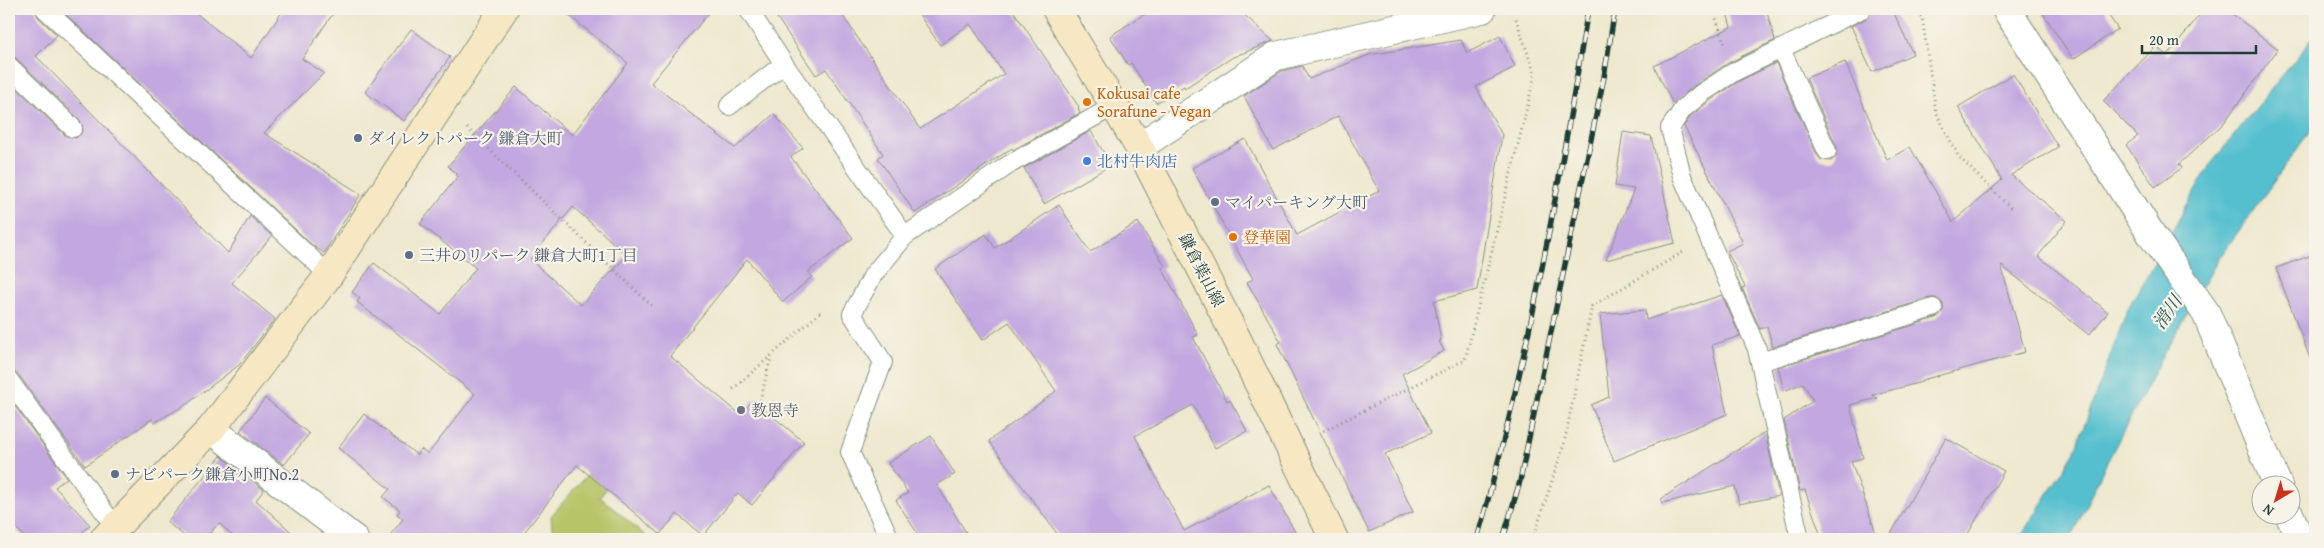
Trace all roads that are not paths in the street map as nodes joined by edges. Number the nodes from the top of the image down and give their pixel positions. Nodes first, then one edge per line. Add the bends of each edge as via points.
1 (45, 9) edge
2 (504, 9) edge
3 (748, 9) edge
4 (1056, 9) edge
5 (1482, 9) edge
6 (1862, 9) edge
7 (2006, 9) edge
8 (1781, 49) junction
9 (784, 64) junction
10 (9, 66) edge
11 (729, 106) dead end
12 (1114, 106) junction
13 (73, 128) dead end
14 (1139, 147) junction
15 (1827, 151) dead end
16 (905, 236) junction
17 (329, 275) junction
18 (1933, 308) dead end
19 (1760, 362) junction
20 (9, 380) edge
21 (211, 429) junction
22 (2274, 476) edge
23 (2294, 526) edge
24 (110, 534) edge
25 (888, 535) dead end
26 (354, 539) edge
27 (1334, 539) edge
28 (1800, 539) edge
29 (2300, 539) edge

1 - 17 lane
2 - 17 street
3 - 9 lane
4 - 12 street, 鎌倉葉山線
5 - 14 street via 1276,56
6 - 8 lane
7 - 22 street via 2153,237 2206,313
8 - 15 lane
8 - 19 lane via 1734,72 1702,93 1683,109 1670,128 1682,176
9 - 11 lane
9 - 16 lane
10 - 13 lane
12 - 14 street, 鎌倉葉山線
12 - 16 lane via 1010,164
14 - 27 street, 鎌倉葉山線
16 - 25 lane via 873,275 852,314 883,362 850,452
17 - 21 street
18 - 19 lane
19 - 28 lane
20 - 24 lane
21 - 24 street
21 - 26 street
23 - 29 street

